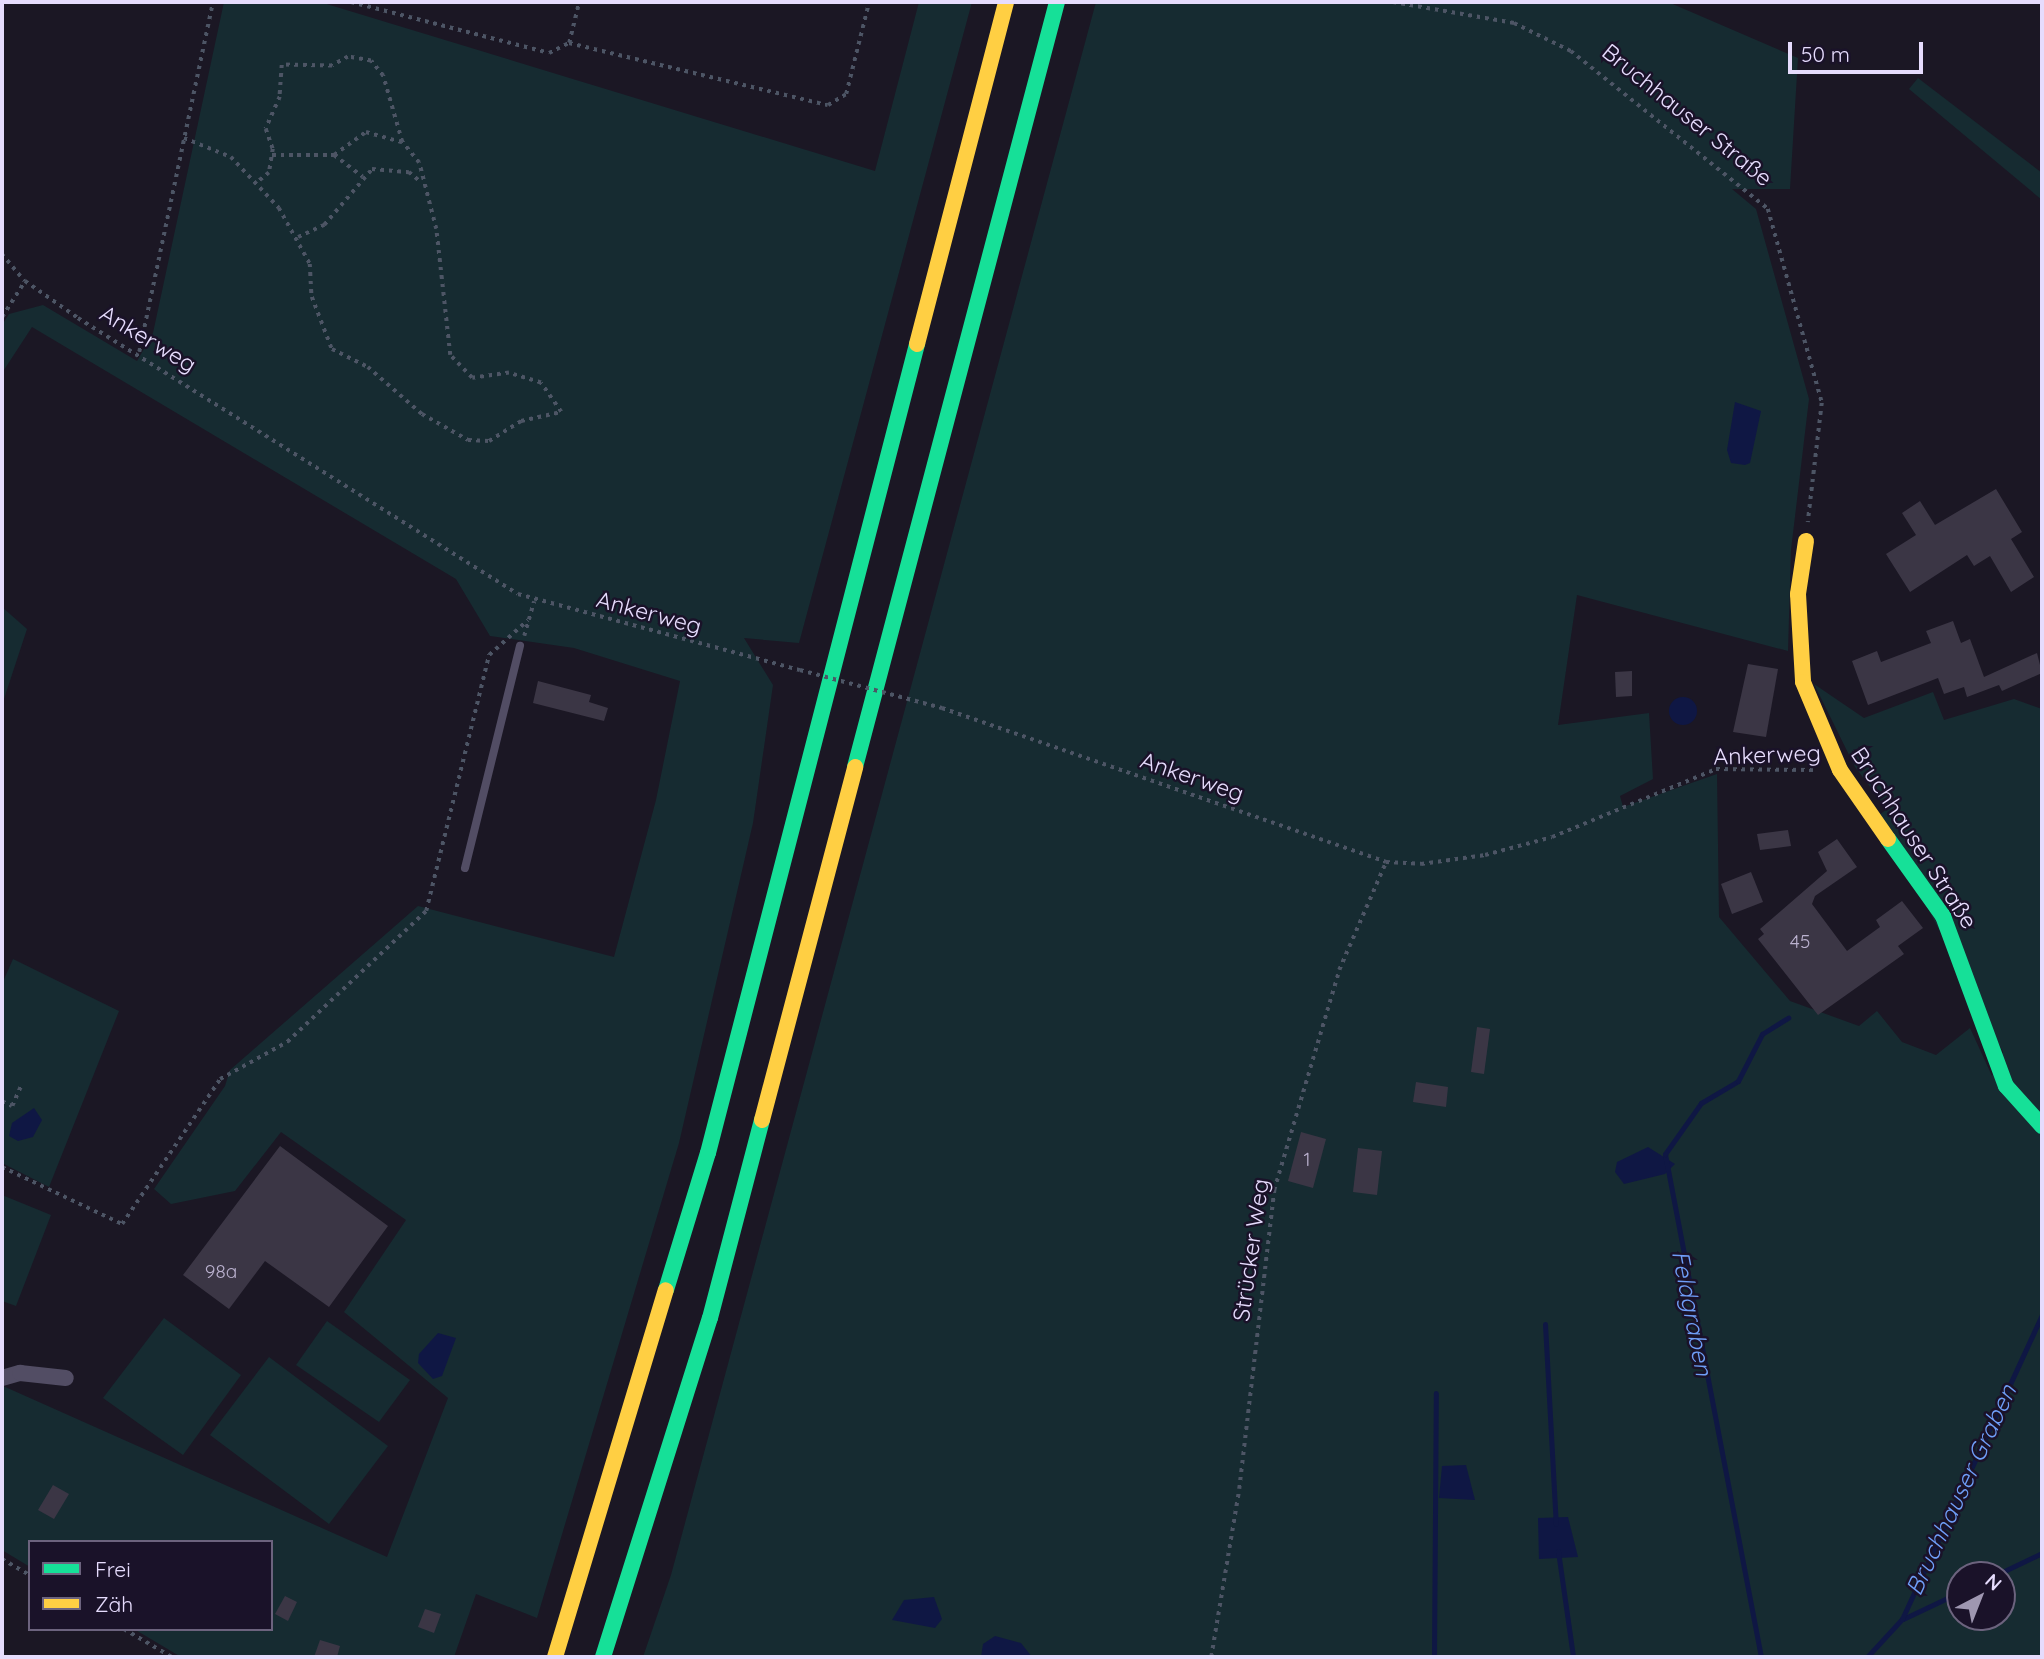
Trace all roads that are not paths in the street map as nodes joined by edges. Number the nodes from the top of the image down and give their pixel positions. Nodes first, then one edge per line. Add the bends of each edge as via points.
1 (1006, 2) edge
2 (1057, 2) edge
3 (1805, 541) road end
4 (520, 646) road end
5 (465, 868) dead end
6 (2042, 1126) edge
7 (2, 1378) edge
8 (66, 1378) dead end
9 (555, 1657) edge
10 (603, 1657) edge

1 - 9 main road via 708,1153
2 - 10 main road via 710,1318
3 - 6 main road, Bruchhauser Straße via 1798,594 1803,682 1839,770 1943,916 2006,1086
4 - 5 lane
7 - 8 street via 20,1373

